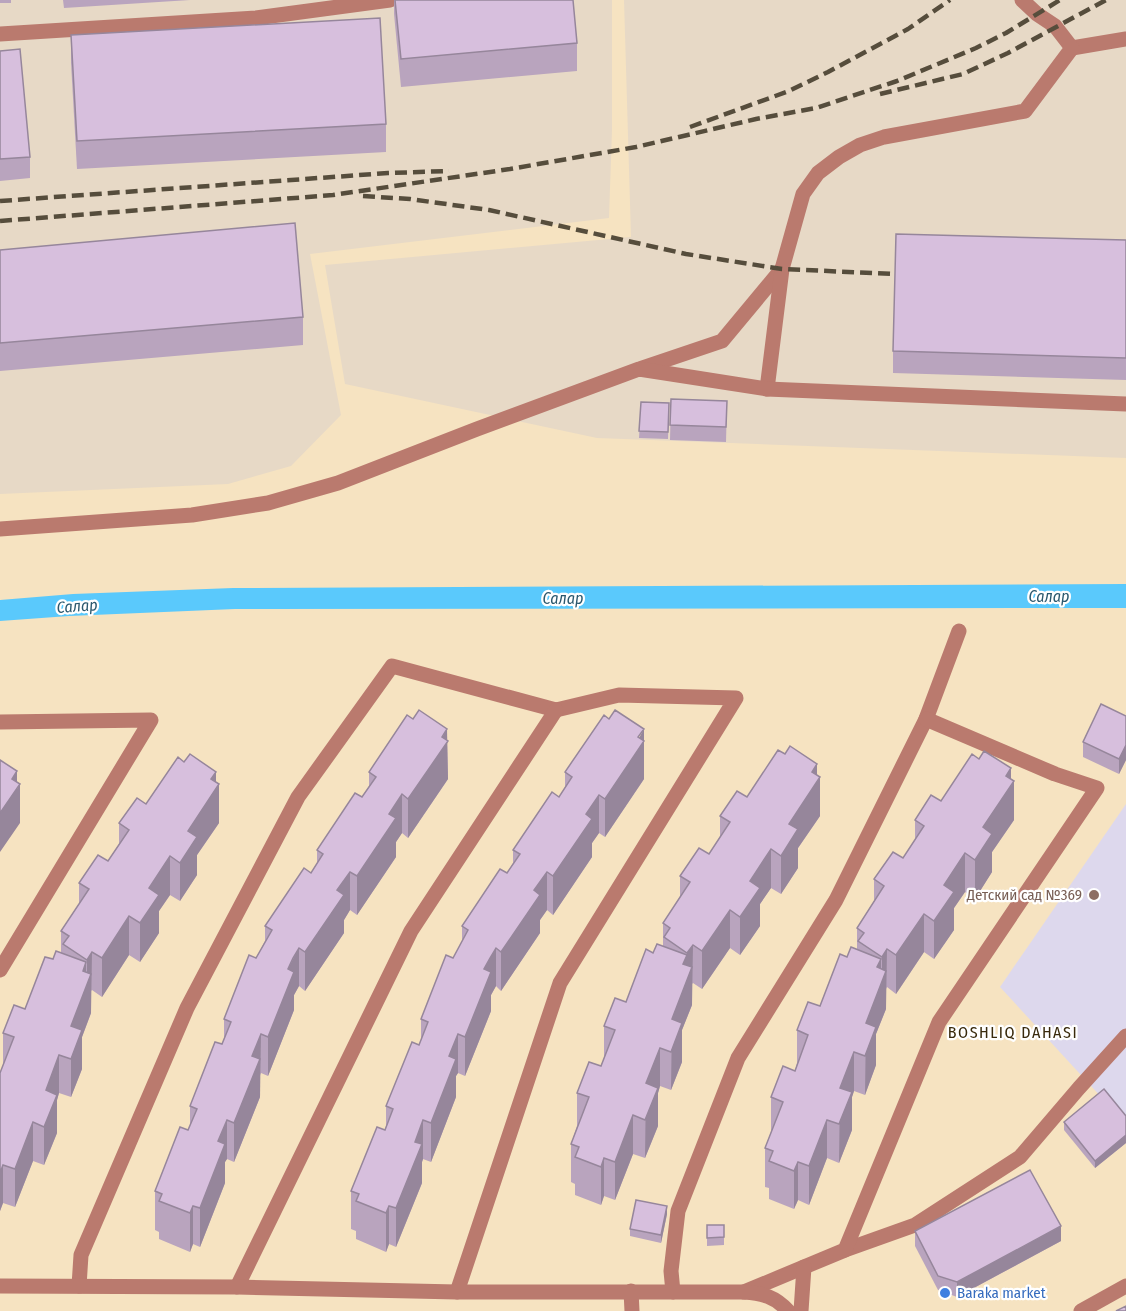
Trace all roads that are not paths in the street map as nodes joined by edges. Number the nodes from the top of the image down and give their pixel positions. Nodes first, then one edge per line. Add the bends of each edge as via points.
1 (390, 0) edge
2 (1022, 0) edge
3 (0, 34) edge
4 (1126, 39) edge
5 (1072, 48) junction
6 (782, 269) junction
7 (639, 369) junction
8 (767, 389) junction
9 (1126, 404) edge
10 (0, 530) edge
11 (959, 631) dead end
12 (556, 710) junction
13 (926, 719) junction
14 (0, 722) edge
15 (0, 970) edge
16 (1126, 1036) edge
17 (845, 1250) junction
18 (804, 1267) junction
19 (0, 1286) edge
20 (79, 1286) junction
21 (1126, 1286) edge
22 (237, 1287) junction
23 (631, 1291) junction
24 (457, 1292) junction
25 (672, 1292) junction
26 (744, 1292) junction
27 (632, 1311) edge
28 (788, 1311) edge
29 (801, 1311) edge
30 (1081, 1311) edge

1 - 3 street via 256,18
2 - 5 street via 1055,27
4 - 5 street
5 - 6 street via 1025,111 884,137 839,157 819,173 803,194
6 - 7 street via 722,341
6 - 8 street
7 - 8 street
7 - 10 street via 338,483 268,503 192,515
8 - 9 street
11 - 13 street
12 - 20 street via 392,666 298,797 187,1008 81,1255
12 - 22 street via 411,931
12 - 24 street via 619,695 736,698 560,983
13 - 17 street via 1097,788 939,1022
13 - 25 street via 836,900 738,1058 678,1211
14 - 15 street via 151,720
16 - 17 street via 1020,1157 915,1225
17 - 18 street
18 - 26 street
18 - 29 street
19 - 20 street
20 - 22 street
21 - 30 street
22 - 24 street
23 - 24 street
23 - 25 street
23 - 27 street
25 - 26 street
26 - 28 street via 771,1297

